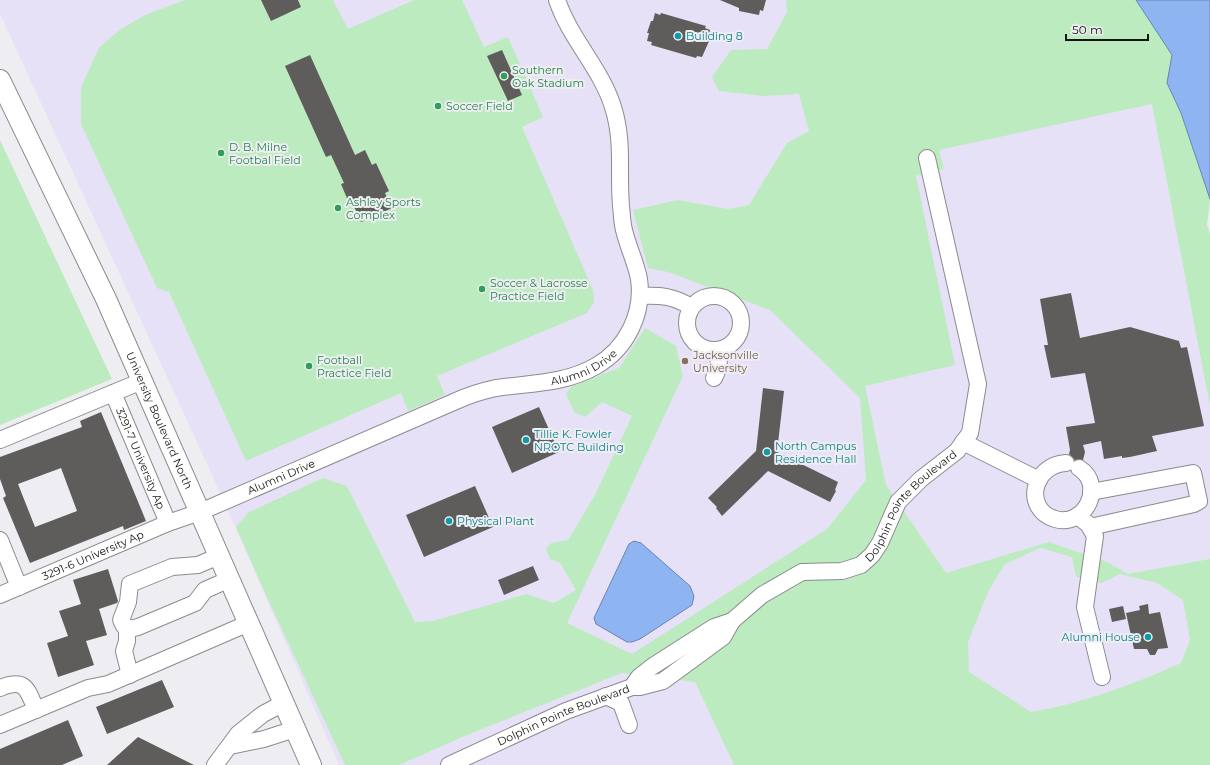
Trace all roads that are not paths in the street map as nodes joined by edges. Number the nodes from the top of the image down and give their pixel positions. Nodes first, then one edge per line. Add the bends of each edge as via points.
1 (557, 0) edge
2 (2, 90) edge
3 (927, 158) dead end
4 (640, 296) junction
5 (692, 307) junction
6 (716, 351) junction
7 (714, 378) dead end
8 (142, 381) junction
9 (114, 393) junction
10 (0, 440) edge
11 (963, 442) junction
12 (1038, 480) junction
13 (1091, 492) junction
14 (200, 512) junction
15 (1077, 516) junction
16 (168, 523) junction
17 (1090, 527) junction
18 (0, 540) edge
19 (219, 556) junction
20 (230, 579) junction
21 (19, 587) junction
22 (0, 595) edge
23 (732, 621) junction
24 (249, 623) junction
25 (127, 628) junction
26 (130, 675) junction
27 (1102, 677) dead end
28 (632, 687) junction
29 (0, 688) edge
30 (606, 696) junction
31 (284, 703) junction
32 (36, 710) junction
33 (0, 725) edge
34 (629, 725) dead end
35 (295, 729) junction
36 (230, 746) junction
37 (215, 765) edge
38 (310, 765) edge
39 (449, 765) edge

1 - 4 street, Alumni Drive via 575,39 613,106 621,143 621,202 624,229 639,278
2 - 8 main road, University Boulevard North via 83,249
3 - 11 street, Dolphin Pointe Boulevard via 978,384 970,433
4 - 5 street via 668,296
4 - 14 street, Alumni Drive via 633,325 627,337 618,349 595,367 551,382 477,392
5 - 6 street via 687,315 686,324 692,340 703,348
5 - 6 street via 706,297 715,296 724,298 738,310 741,328 738,336 725,349
6 - 7 street via 719,365
8 - 9 street
8 - 14 main road, University Boulevard North
9 - 10 street
9 - 16 street, 3291-7 University Ap
11 - 12 street
11 - 23 street, Dolphin Pointe Boulevard via 957,451 921,479 898,502 880,543 861,565 842,571 802,572 762,595
12 - 13 street via 1042,472 1049,467 1072,466 1088,478
12 - 15 street via 1035,499 1046,515 1065,520
13 - 15 street via 1089,504
13 - 17 street via 1193,473 1200,500 1194,504
14 - 16 street, Alumni Drive
14 - 19 main road, University Boulevard North
15 - 17 street
16 - 21 street, 3291-6 University Ap
17 - 27 street via 1095,536 1085,607
18 - 21 street
19 - 20 main road, University Boulevard North
19 - 25 street via 198,564 172,567 130,584 128,602 121,620
20 - 24 main road, University Boulevard North
20 - 25 street via 205,590 195,603 138,627
21 - 22 street, 3291-6 University Ap
23 - 28 street, Dolphin Pointe Boulevard via 714,627 653,666 639,677
23 - 28 street via 723,637 663,681
24 - 26 street
24 - 31 main road, University Boulevard North
25 - 26 street via 124,651
26 - 32 street via 108,684 88,688
28 - 30 street, Dolphin Pointe Boulevard
29 - 32 street via 13,683 20,684 28,689
30 - 34 street via 621,703
30 - 39 street, Dolphin Pointe Boulevard via 566,710
31 - 35 main road, University Boulevard North
31 - 36 street via 252,722 238,734
32 - 33 street
35 - 36 street
35 - 38 main road, University Boulevard North
36 - 37 street

